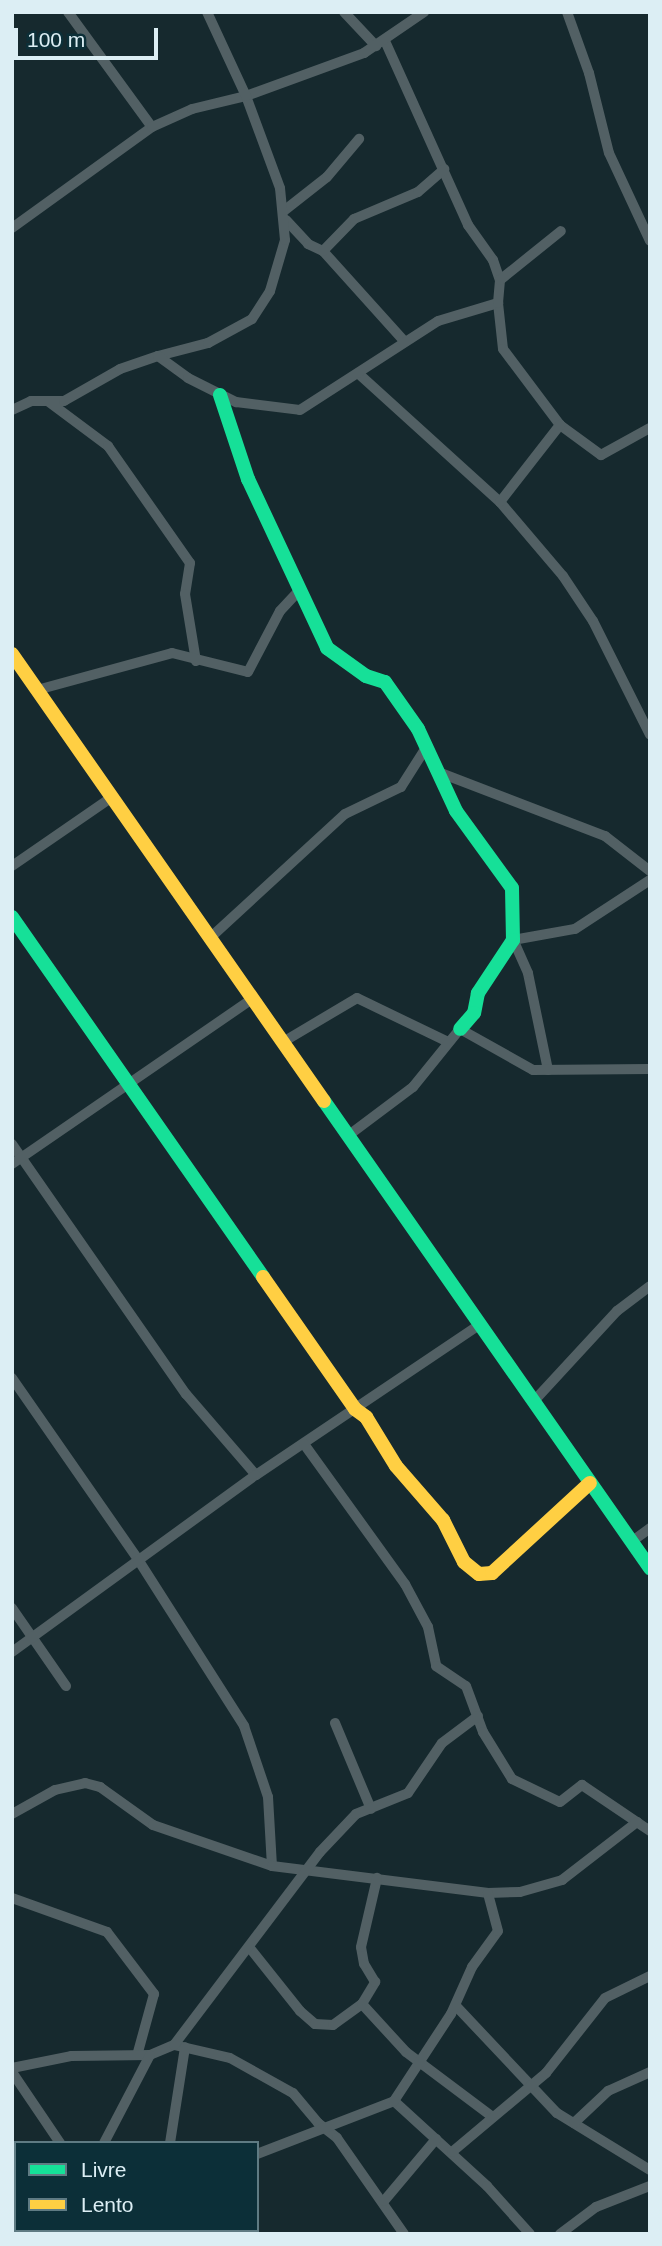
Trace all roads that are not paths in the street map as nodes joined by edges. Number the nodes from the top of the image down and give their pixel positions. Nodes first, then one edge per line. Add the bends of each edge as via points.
1 (68, 12) edge
2 (207, 12) edge
3 (344, 12) edge
4 (424, 12) edge
5 (567, 12) edge
6 (381, 44) junction
7 (246, 96) junction
8 (152, 127) junction
9 (359, 139) dead end
10 (444, 169) junction
11 (286, 215) junction
12 (12, 228) edge
13 (561, 231) dead end
14 (650, 241) edge
15 (323, 251) junction
16 (500, 280) junction
17 (498, 303) junction
18 (405, 342) junction
19 (158, 356) junction
20 (360, 375) junction
21 (220, 395) junction
22 (49, 402) junction
23 (12, 410) edge
24 (560, 425) junction
25 (650, 428) edge
26 (500, 502) junction
27 (298, 592) junction
28 (12, 654) edge
29 (196, 660) junction
30 (37, 690) junction
31 (650, 736) edge
32 (427, 746) junction
33 (437, 772) junction
34 (111, 797) junction
35 (12, 866) edge
36 (650, 871) edge
37 (650, 880) edge
38 (12, 917) edge
39 (210, 938) junction
40 (513, 940) junction
41 (252, 999) junction
42 (460, 1029) junction
43 (446, 1041) junction
44 (283, 1042) junction
45 (650, 1069) edge
46 (548, 1070) junction
47 (130, 1082) junction
48 (349, 1135) junction
49 (12, 1144) edge
50 (22, 1158) junction
51 (12, 1164) edge
52 (650, 1286) edge
53 (479, 1325) junction
54 (12, 1378) edge
55 (533, 1402) junction
56 (355, 1409) junction
57 (304, 1444) junction
58 (256, 1475) junction
59 (590, 1483) junction
60 (650, 1528) edge
61 (631, 1542) junction
62 (139, 1560) junction
63 (650, 1568) edge
64 (12, 1608) edge
65 (33, 1637) junction
66 (12, 1652) edge
67 (66, 1686) dead end
68 (478, 1716) junction
69 (335, 1723) dead end
70 (371, 1809) junction
71 (12, 1814) edge
72 (637, 1822) junction
73 (650, 1831) edge
74 (272, 1866) junction
75 (305, 1869) junction
76 (377, 1878) junction
77 (488, 1893) junction
78 (12, 1898) edge
79 (249, 1947) junction
80 (650, 1976) edge
81 (362, 2004) junction
82 (456, 2006) junction
83 (174, 2045) junction
84 (185, 2047) junction
85 (138, 2052) junction
86 (150, 2055) junction
87 (419, 2061) junction
88 (12, 2070) edge
89 (650, 2072) edge
90 (530, 2088) junction
91 (394, 2101) junction
92 (490, 2115) junction
93 (574, 2123) junction
94 (323, 2128) junction
95 (436, 2139) junction
96 (59, 2141) edge
97 (105, 2141) edge
98 (170, 2141) edge
99 (452, 2152) junction
100 (259, 2153) edge
101 (650, 2170) edge
102 (650, 2186) edge
103 (384, 2201) junction
104 (404, 2234) edge
105 (530, 2234) edge
106 (560, 2234) edge

1 - 8 street
2 - 7 street
3 - 6 street
4 - 6 street
5 - 14 street via 609,152
6 - 7 street
6 - 10 street
7 - 8 street via 192,109
7 - 11 street
8 - 12 street
9 - 11 street
10 - 15 street via 418,192 354,219
10 - 16 street via 468,225 493,260
11 - 15 street via 308,244
11 - 19 street via 280,260 261,309 231,333
13 - 16 street
15 - 18 street
16 - 17 street
17 - 18 street via 438,321
17 - 24 street via 503,349
18 - 20 street
19 - 21 street
19 - 22 street via 120,369 64,401
20 - 21 street via 300,410 236,402
20 - 26 street
21 - 27 street via 248,479
22 - 23 street via 32,401
22 - 29 street via 108,446 190,563 186,594
24 - 25 street via 601,455
24 - 26 street
26 - 31 street via 582,601
27 - 29 street via 280,611 248,672
27 - 32 street via 327,649 366,676 385,682
28 - 30 street
29 - 30 street via 172,653
30 - 34 street
32 - 33 street
32 - 39 street via 401,787 345,814
33 - 36 street via 605,836
33 - 40 street via 456,811 512,888
34 - 35 street
34 - 39 street
37 - 40 street via 575,929
38 - 47 street
39 - 41 street
40 - 42 street via 478,993 474,1013
40 - 46 street via 528,972
41 - 44 street
41 - 47 street
42 - 43 street
42 - 46 street via 520,1065
43 - 44 street via 356,998
43 - 48 street via 413,1087
44 - 48 street
45 - 46 street
47 - 50 street
47 - 56 street
48 - 53 street
49 - 50 street
50 - 51 street
50 - 58 street via 186,1394
52 - 55 street via 617,1311
53 - 55 street
53 - 56 street
54 - 62 street
55 - 59 street
56 - 57 street
56 - 59 street via 443,1520 464,1562 479,1574 492,1573
57 - 58 street
57 - 68 street via 405,1584 428,1627 436,1666 466,1686
58 - 62 street
59 - 61 street
60 - 61 street
61 - 63 street
62 - 65 street
62 - 74 street via 249,1737 268,1797
64 - 65 street
65 - 66 street
65 - 67 street
68 - 70 street via 442,1743 408,1793
68 - 72 street via 489,1743 516,1783 560,1802 583,1786
69 - 70 street
70 - 75 street via 356,1814
71 - 74 street via 55,1790 85,1783 100,1787 153,1825
72 - 73 street
72 - 77 street via 562,1880 520,1892
74 - 75 street
75 - 76 street
75 - 79 street
76 - 77 street
76 - 81 street via 361,1947 363,1965 375,1982
77 - 82 street via 498,1931 466,1977
78 - 85 street via 107,1932 154,1994
79 - 81 street via 314,2024 333,2025
79 - 83 street
80 - 90 street via 597,2005
81 - 87 street
82 - 87 street
82 - 90 street
83 - 84 street
83 - 86 street
84 - 94 street via 245,2064 293,2093
84 - 98 street
85 - 86 street
85 - 88 street via 71,2056
86 - 97 street
87 - 91 street
87 - 92 street
88 - 96 street
89 - 93 street via 608,2091
90 - 92 street
90 - 93 street
91 - 94 street
91 - 95 street
92 - 99 street
93 - 101 street
94 - 100 street
94 - 103 street via 337,2137
95 - 99 street
95 - 103 street
99 - 105 street
102 - 106 street via 596,2207
103 - 104 street

